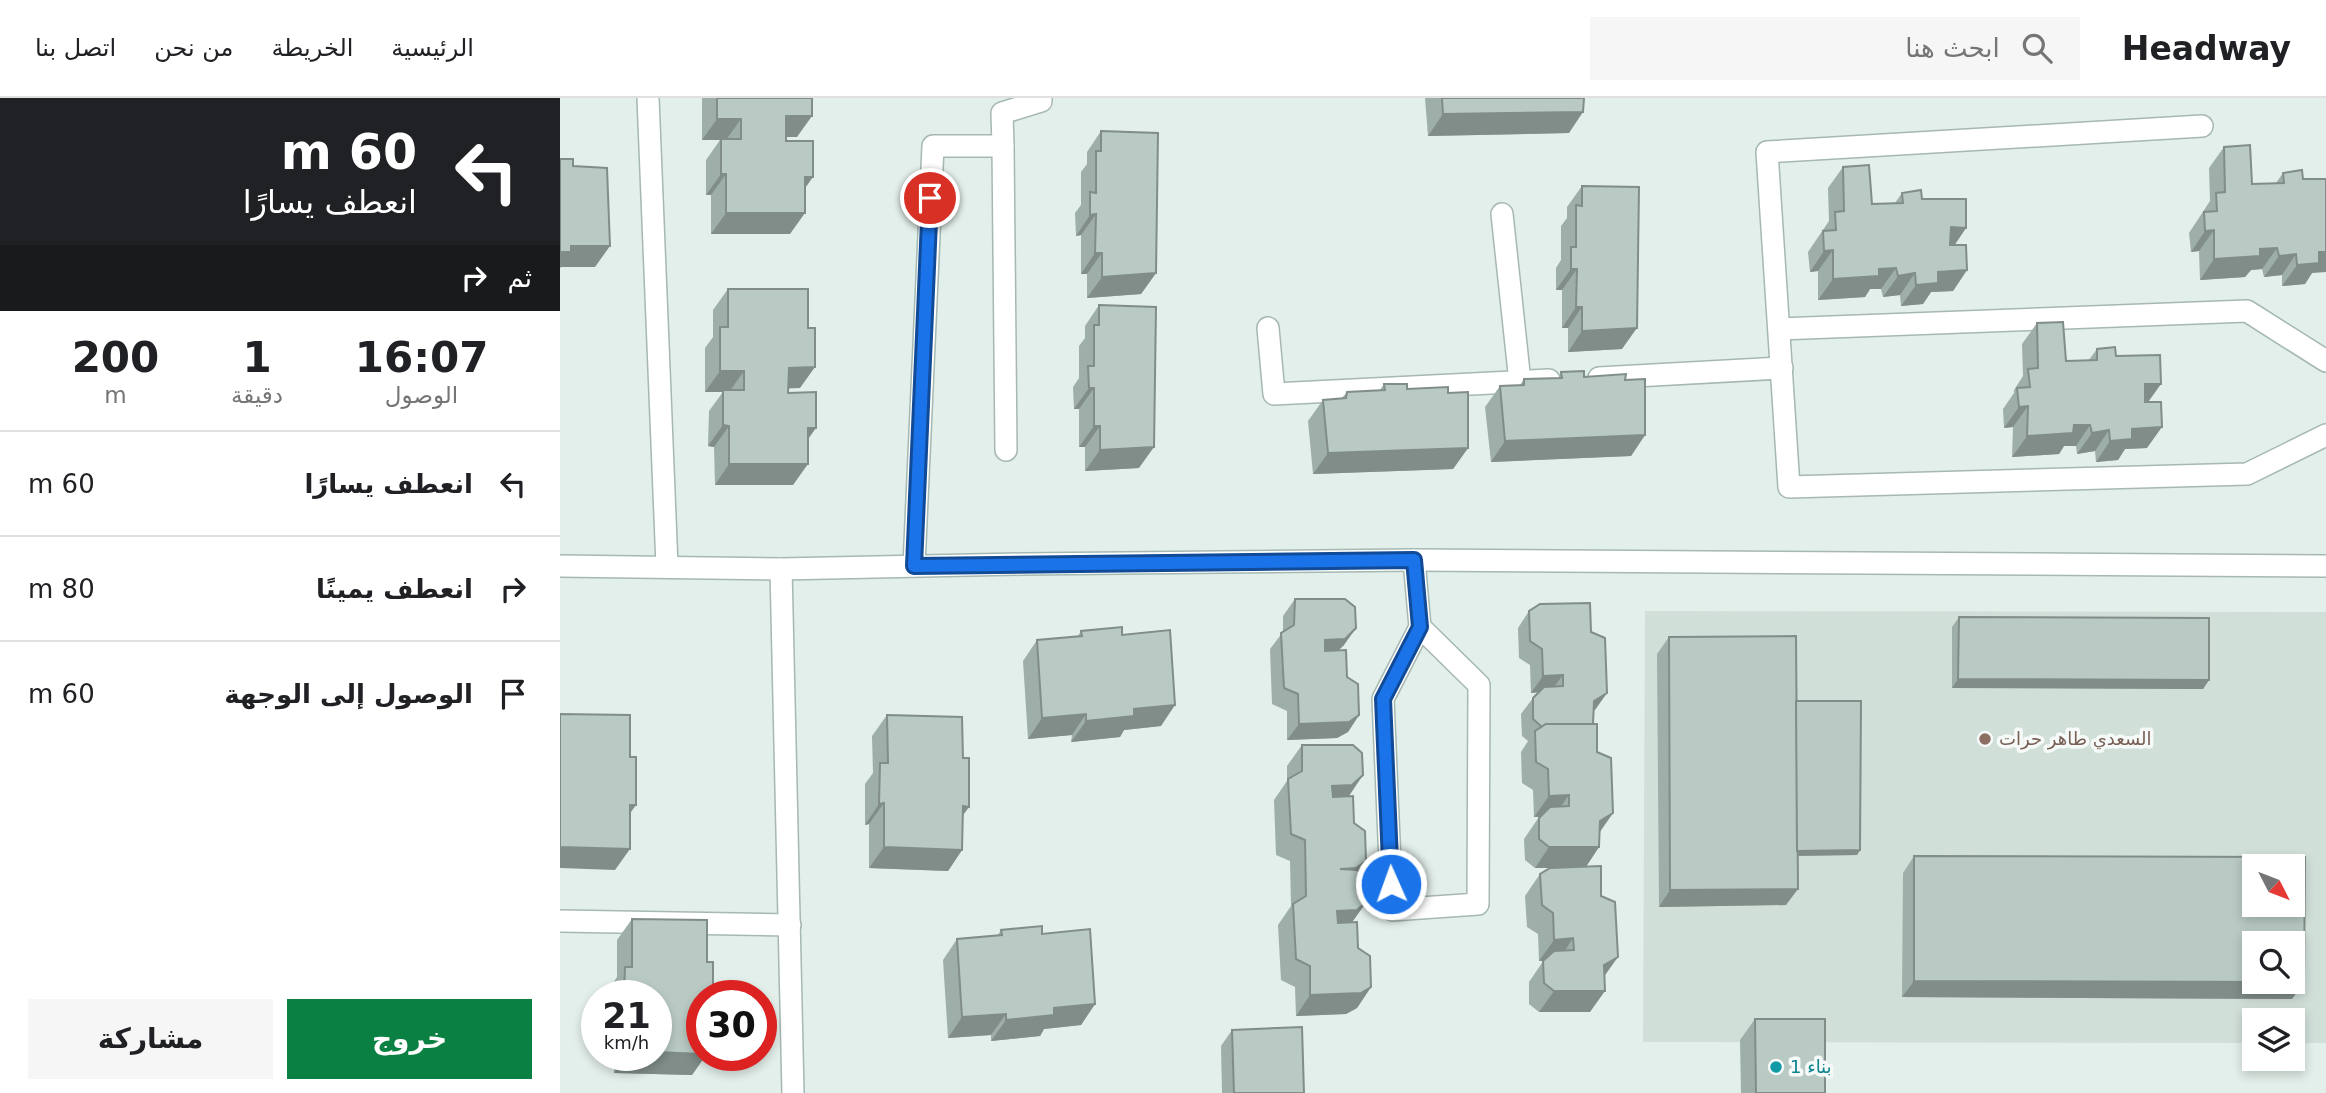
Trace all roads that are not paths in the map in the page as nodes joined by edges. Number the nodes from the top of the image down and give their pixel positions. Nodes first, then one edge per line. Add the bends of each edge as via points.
1 (648, 98) edge
2 (1041, 98) edge
3 (2202, 125) dead end
4 (1003, 146) junction
5 (1502, 214) dead end
6 (1268, 328) dead end
7 (1779, 329) junction
8 (2326, 361) edge
9 (1782, 368) junction
10 (1520, 382) junction
11 (2326, 435) edge
12 (1006, 450) dead end
13 (1414, 560) junction
14 (560, 566) edge
15 (667, 566) junction
16 (914, 566) junction
17 (2326, 566) edge
18 (781, 569) junction
19 (1420, 627) junction
20 (560, 921) edge
21 (790, 926) junction
22 (793, 1093) edge

1 - 15 street
2 - 4 street via 1002,113
3 - 7 street via 1767,152
4 - 12 street
4 - 16 street via 933,146
5 - 10 street
6 - 10 street via 1274,394
7 - 8 street via 2247,311
7 - 9 street
9 - 10 street
9 - 11 street via 1789,487 2247,474
13 - 16 street
13 - 17 street
13 - 19 street
14 - 15 street
15 - 18 street
16 - 18 street
18 - 21 street
19 - 19 street via 1383,699 1392,910 1478,904 1479,685
20 - 21 street
21 - 22 street

